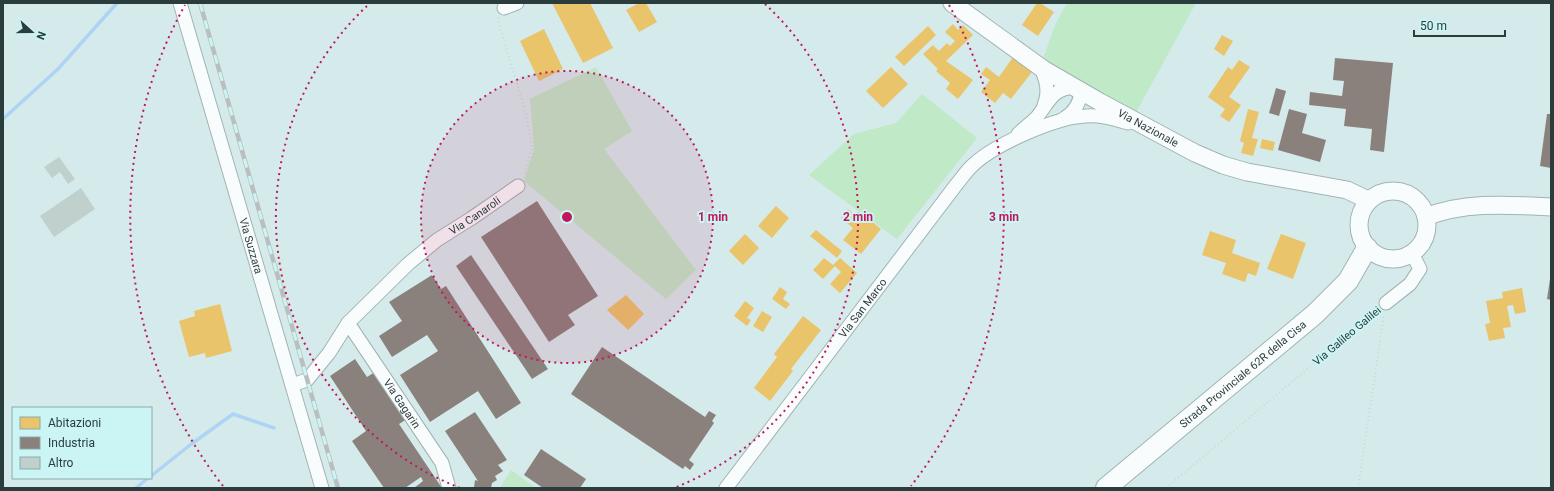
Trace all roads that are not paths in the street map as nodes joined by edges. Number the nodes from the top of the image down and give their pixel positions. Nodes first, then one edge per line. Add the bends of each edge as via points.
1 (180, 3) edge
2 (517, 3) edge
3 (952, 3) edge
4 (504, 8) road end
5 (1040, 66) junction
6 (1077, 89) junction
7 (1043, 109) junction
8 (1060, 121) junction
9 (1144, 126) junction
10 (1011, 141) junction
11 (518, 186) road end
12 (1368, 200) junction
13 (1551, 207) edge
14 (1426, 217) junction
15 (1367, 248) junction
16 (1412, 253) junction
17 (1386, 303) road end
18 (348, 323) junction
19 (292, 385) junction
20 (322, 488) edge
21 (449, 488) edge
22 (726, 488) edge
23 (1106, 488) edge

1 - 19 street, Via Suzzara
2 - 4 street
3 - 5 main road, Via Nazionale
5 - 6 main road, Via Nazionale
5 - 7 street, Via San Marco via 1048,90
6 - 7 street, Via San Marco via 1056,92
6 - 8 street, Via San Marco via 1081,97 1074,111
6 - 9 main road, Via Nazionale
7 - 10 street, Via San Marco
8 - 9 street, Via San Marco via 1084,116 1101,116
8 - 10 street, Via San Marco
9 - 12 main road, Via Nazionale via 1223,165 1346,190
10 - 22 street, Via San Marco via 974,164 956,185
11 - 18 street, Via Canaroli via 437,240 408,264
12 - 14 main road via 1386,190 1397,190 1416,199
12 - 15 main road via 1362,209 1358,229
13 - 14 main road via 1514,205 1458,208
14 - 16 main road via 1425,237
15 - 16 main road via 1384,258 1394,259
15 - 23 highway, Strada Provinciale 62R della Cisa via 1348,281 1315,314
16 - 17 street via 1420,269 1410,284
18 - 19 street, Via Canaroli via 319,367 307,380
18 - 21 street, Via Gagarin via 442,463
19 - 20 street, Via Suzzara

